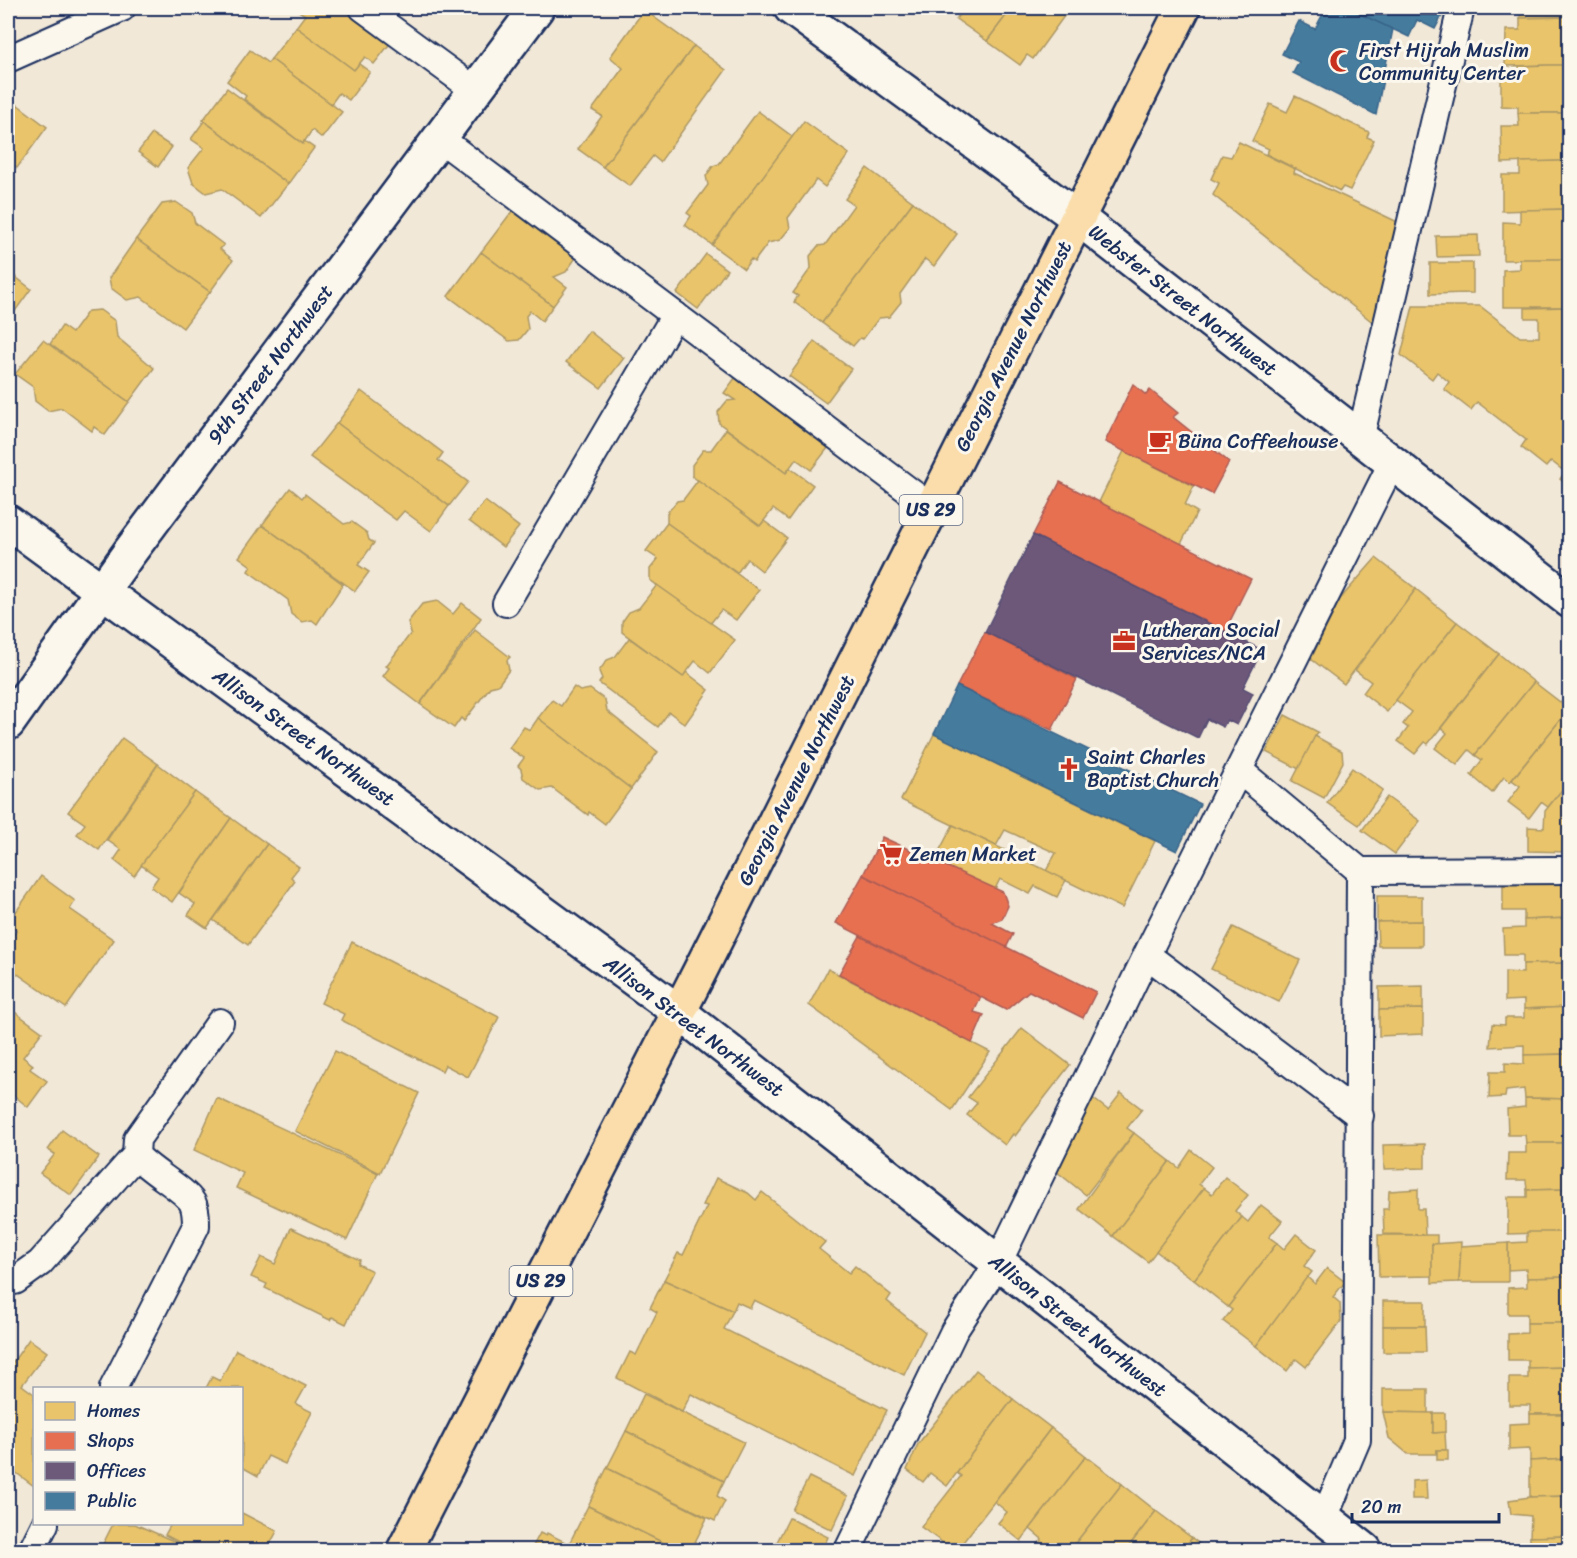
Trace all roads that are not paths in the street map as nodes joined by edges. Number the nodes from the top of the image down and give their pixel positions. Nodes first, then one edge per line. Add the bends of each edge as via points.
1 (122, 8) edge
2 (363, 8) edge
3 (537, 8) edge
4 (791, 8) edge
5 (1183, 8) edge
6 (1461, 8) edge
7 (8, 59) edge
8 (475, 90) junction
9 (439, 138) junction
10 (1077, 218) junction
11 (675, 315) junction
12 (1360, 439) junction
13 (1392, 464) junction
14 (932, 508) junction
15 (8, 522) edge
16 (103, 589) junction
17 (1569, 602) edge
18 (506, 603) dead end
19 (8, 723) edge
20 (1240, 771) junction
21 (1569, 870) edge
22 (1360, 871) junction
23 (1147, 955) junction
24 (679, 1012) junction
25 (220, 1022) dead end
26 (1360, 1116) junction
27 (136, 1155) junction
28 (998, 1263) junction
29 (8, 1281) edge
30 (115, 1387) edge
31 (1324, 1518) junction
32 (45, 1525) edge
33 (32, 1551) edge
34 (404, 1551) edge
35 (848, 1551) edge
36 (1365, 1551) edge

1 - 7 lane
2 - 8 lane
3 - 8 street, 9th Street Northwest
4 - 10 street, Webster Street Northwest
5 - 10 highway, Georgia Avenue Northwest / US 29
6 - 12 lane
8 - 9 street, 9th Street Northwest
9 - 11 lane
9 - 16 street, 9th Street Northwest
10 - 12 street, Webster Street Northwest
10 - 14 highway, Georgia Avenue Northwest / US 29
11 - 14 lane
11 - 18 lane
12 - 13 street, Webster Street Northwest
13 - 17 street, Webster Street Northwest
13 - 20 lane
14 - 24 highway, Georgia Avenue Northwest / US 29
15 - 16 street, Allison Street Northwest
16 - 19 street, 9th Street Northwest
16 - 24 street, Allison Street Northwest
20 - 22 lane
20 - 23 lane
21 - 22 lane
22 - 26 lane
23 - 26 lane
23 - 28 lane
24 - 28 street, Allison Street Northwest
24 - 34 highway, Georgia Avenue Northwest / US 29
25 - 27 lane via 137,1139
26 - 31 lane via 1358,1440
27 - 29 lane via 40,1263 15,1281
27 - 30 lane via 192,1201 196,1226
28 - 31 street, Allison Street Northwest
28 - 35 lane via 954,1331
31 - 36 street, Allison Street Northwest
32 - 33 lane

